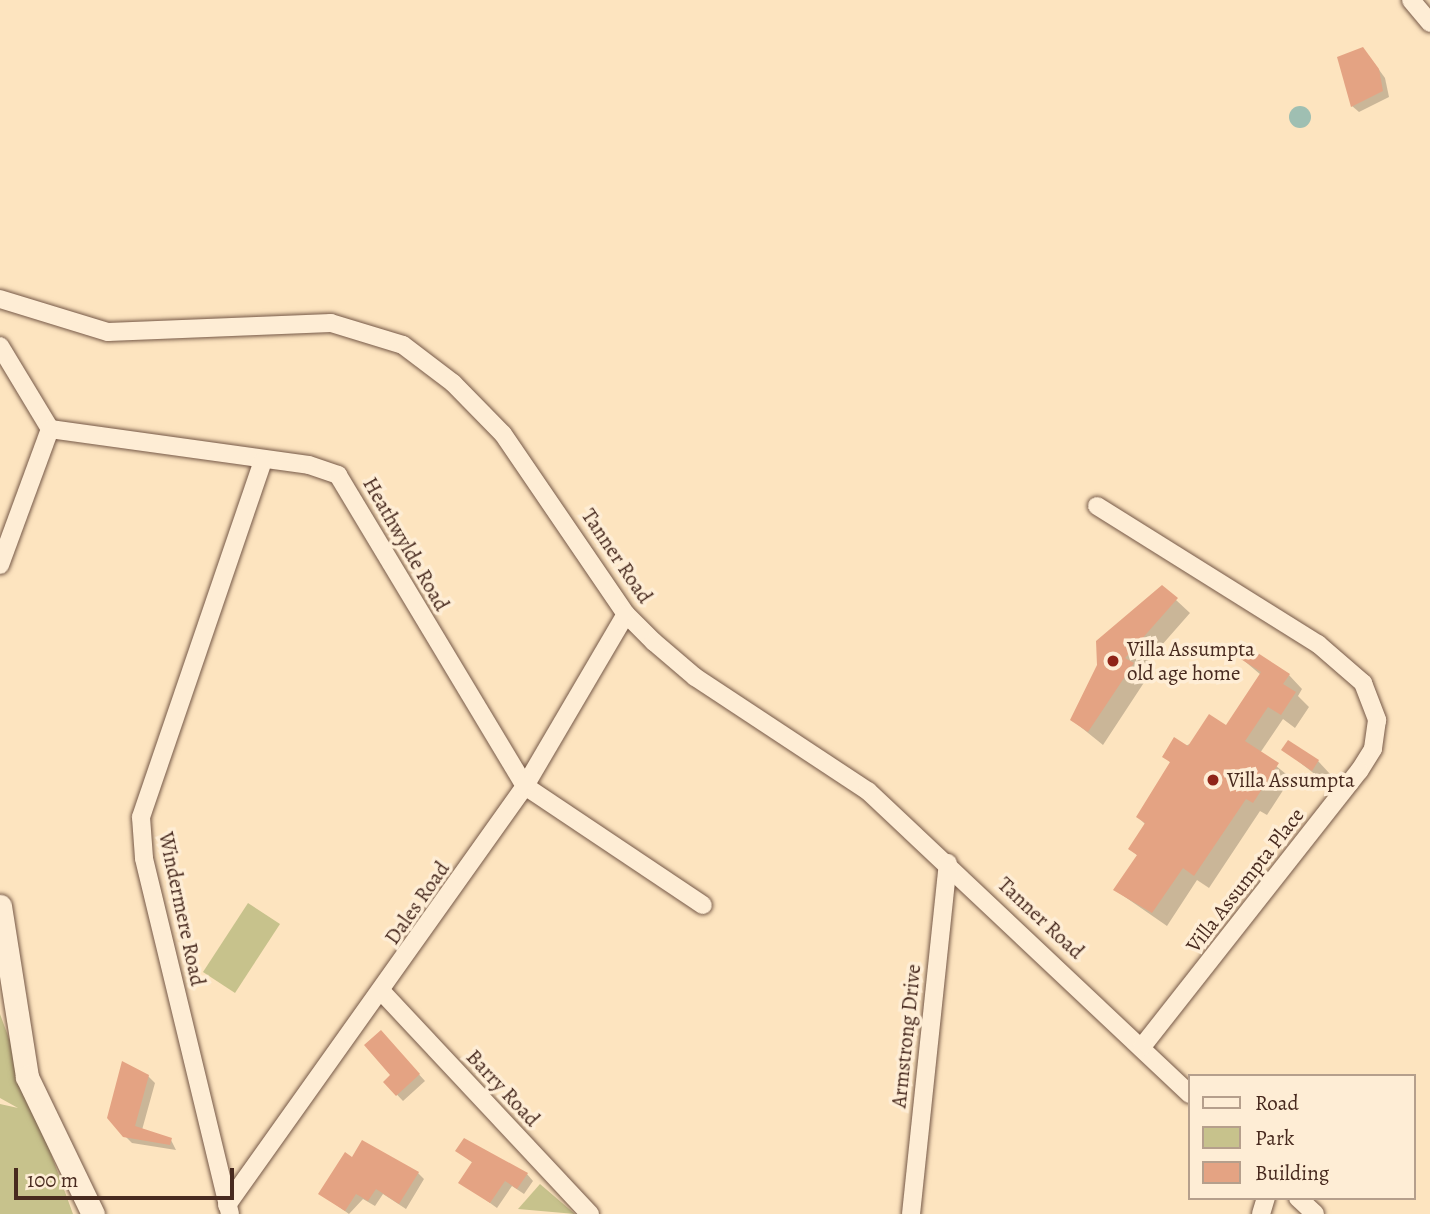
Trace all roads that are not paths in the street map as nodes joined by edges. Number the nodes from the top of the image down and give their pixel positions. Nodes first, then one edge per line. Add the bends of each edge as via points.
1 (1411, 0) edge
2 (1430, 23) edge
3 (0, 299) edge
4 (0, 345) edge
5 (50, 429) junction
6 (263, 461) junction
7 (1097, 506) dead end
8 (0, 565) edge
9 (626, 614) junction
10 (525, 786) junction
11 (948, 863) junction
12 (703, 905) dead end
13 (0, 906) edge
14 (383, 993) junction
15 (1142, 1047) junction
16 (1188, 1092) edge
17 (1300, 1200) edge
18 (229, 1209) edge
19 (93, 1214) edge
20 (590, 1214) edge
21 (911, 1214) edge
22 (1315, 1214) edge

1 - 2 street
3 - 9 street, Tanner Road via 108,332 331,323 383,335 453,383 503,434
4 - 5 street
5 - 6 street, Heathwylde Road
5 - 8 street
6 - 10 street, Heathwylde Road via 317,466 343,480
6 - 18 street, Windermere Road via 141,817 144,858
7 - 15 street, Villa Assumpta Place via 1318,644 1363,683 1377,720 1373,750 1359,771
9 - 10 street, Dales Road
9 - 11 street, Tanner Road via 695,677 850,776
10 - 12 street, Heathwylde Road
10 - 14 street, Dales Road
11 - 15 street, Tanner Road
11 - 21 street, Armstrong Drive
13 - 19 street via 27,1077
14 - 18 street, Dales Road
14 - 20 street, Barry Road
15 - 16 street, Tanner Road
17 - 22 street

